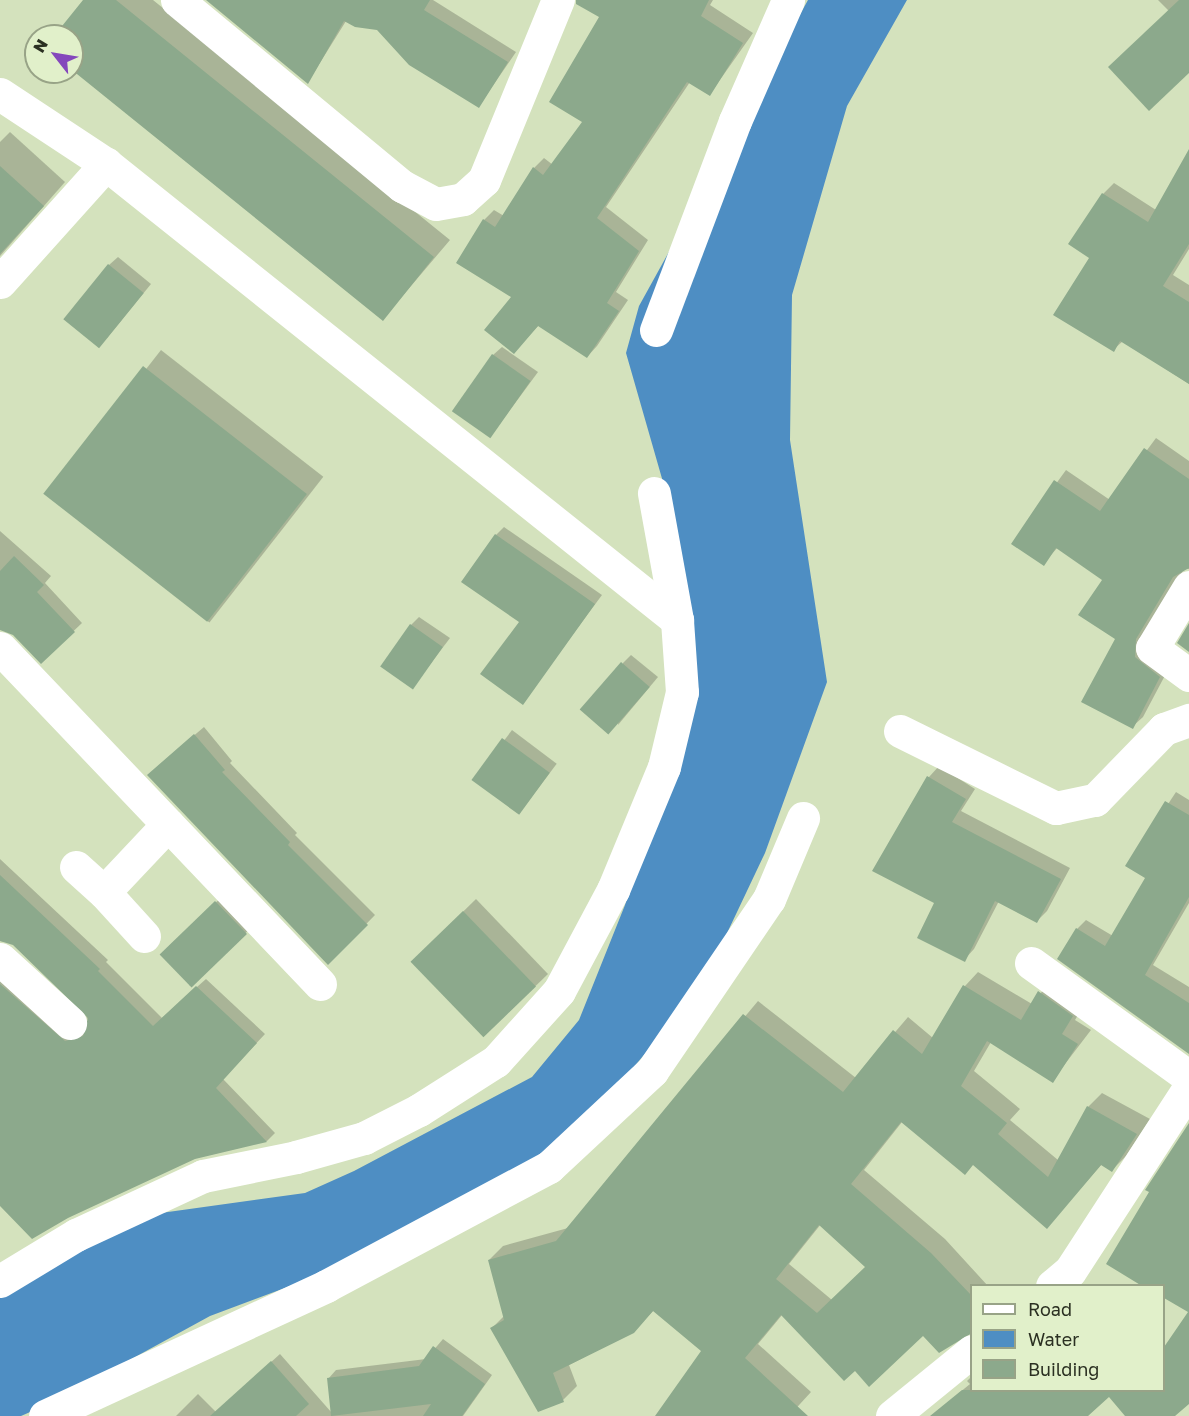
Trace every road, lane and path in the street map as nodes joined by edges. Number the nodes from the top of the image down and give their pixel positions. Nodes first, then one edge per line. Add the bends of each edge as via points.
1 (558, 0) edge
2 (788, 0) edge
3 (182, 2) edge
4 (0, 94) edge
5 (106, 164) junction
6 (0, 282) edge
7 (656, 330) dead end
8 (654, 493) dead end
9 (1189, 587) edge
10 (677, 620) junction
11 (0, 648) edge
12 (1189, 675) edge
13 (1189, 720) edge
14 (900, 731) dead end
15 (803, 818) dead end
16 (168, 824) junction
17 (76, 867) dead end
18 (104, 892) junction
19 (144, 936) dead end
20 (0, 959) edge
21 (1031, 963) dead end
22 (320, 984) dead end
23 (70, 1023) dead end
24 (1189, 1077) edge
25 (1189, 1088) edge
26 (0, 1281) edge
27 (1054, 1284) edge
28 (970, 1354) edge
29 (45, 1416) edge
30 (892, 1416) edge

1 - 3 street via 484,180 463,199 436,204 402,186
2 - 7 street via 735,121
4 - 5 street
5 - 6 street
5 - 10 street
8 - 10 street
9 - 12 street via 1152,648
10 - 26 street via 682,692 664,767 613,890 559,991 496,1061 419,1110 364,1138 203,1176 76,1235
11 - 16 street
13 - 14 street via 1164,729 1095,800 1056,808
15 - 29 street via 769,899 652,1071 549,1167 326,1286
16 - 18 street
16 - 22 street
17 - 18 street
18 - 19 street
20 - 23 street
21 - 24 street
25 - 27 street via 1070,1271
28 - 30 street

